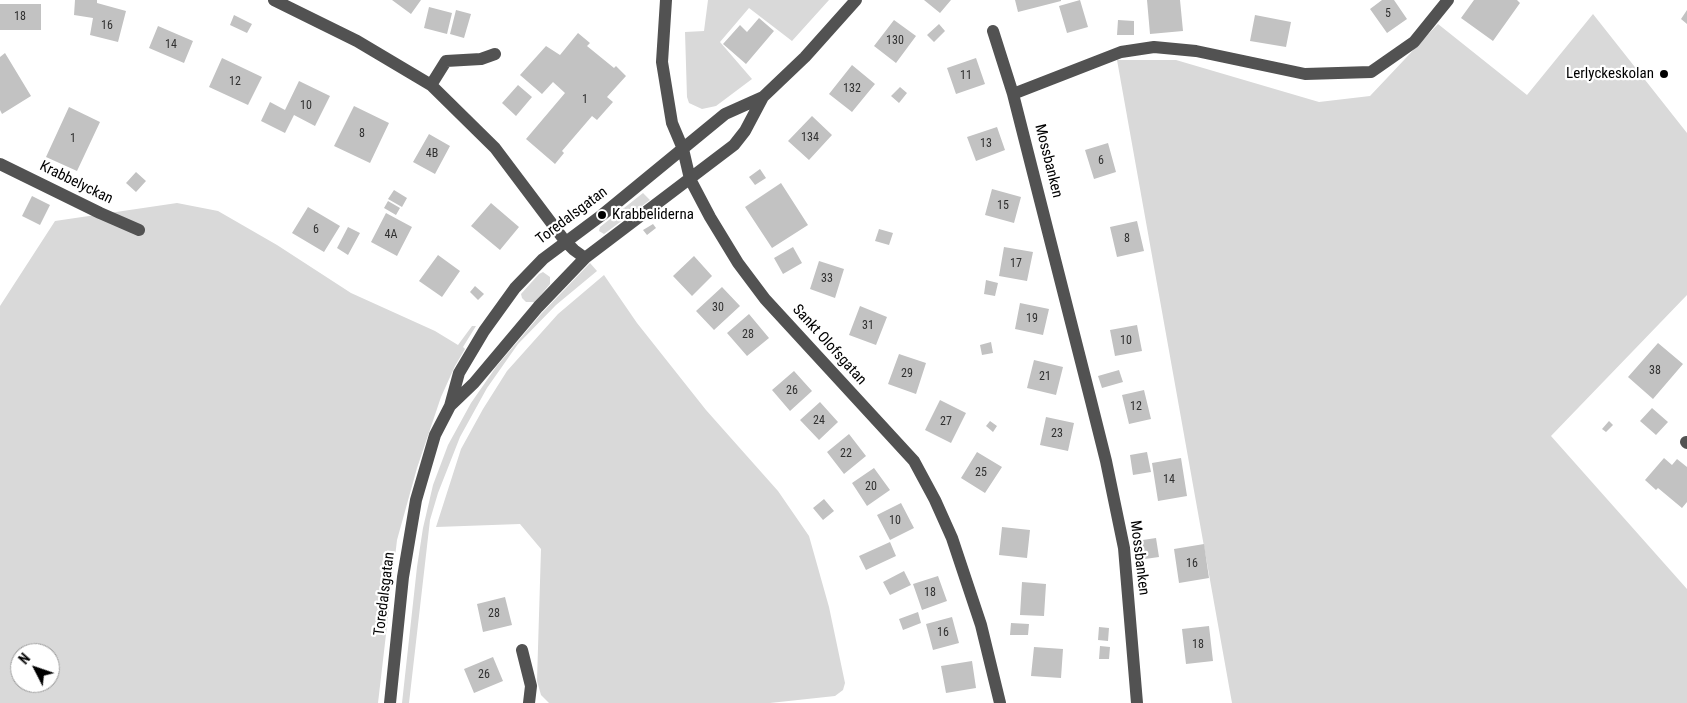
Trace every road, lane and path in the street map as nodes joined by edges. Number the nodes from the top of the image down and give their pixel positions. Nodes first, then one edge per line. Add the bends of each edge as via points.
1 (274, 0) edge
2 (666, 0) edge
3 (856, 0) edge
4 (1448, 0) edge
5 (993, 30) dead end
6 (495, 54) dead end
7 (431, 85) junction
8 (1013, 94) junction
9 (764, 97) junction
10 (683, 149) junction
11 (0, 164) edge
12 (690, 179) junction
13 (139, 230) dead end
14 (565, 240) junction
15 (585, 258) junction
16 (450, 406) junction
17 (522, 650) dead end
18 (390, 703) edge
19 (529, 703) edge
20 (1000, 703) edge
21 (1137, 703) edge

1 - 7 street via 358,41
2 - 10 street, Sankt Olofsgatan via 662,62 672,123
3 - 9 street, Toredalsgatan
4 - 8 street via 1414,42 1371,72 1305,74 1196,51 1154,47 1121,52
5 - 8 street, Mossbanken
6 - 7 street via 481,59 446,61
7 - 14 street via 495,148
8 - 21 street, Mossbanken via 1090,397 1124,548
9 - 10 street, Toredalsgatan via 725,114
9 - 12 street, Toredalsgatan via 734,145
10 - 12 street, Sankt Olofsgatan
10 - 14 street, Toredalsgatan
11 - 13 street, Krabbelyckan
12 - 15 street, Toredalsgatan
12 - 20 street, Sankt Olofsgatan via 738,263 765,299 914,461 952,538 981,624
14 - 15 street
14 - 16 street, Toredalsgatan via 515,288 484,330 459,374
15 - 16 street, Toredalsgatan
16 - 18 street, Toredalsgatan via 435,435 411,520
17 - 19 street via 531,686

